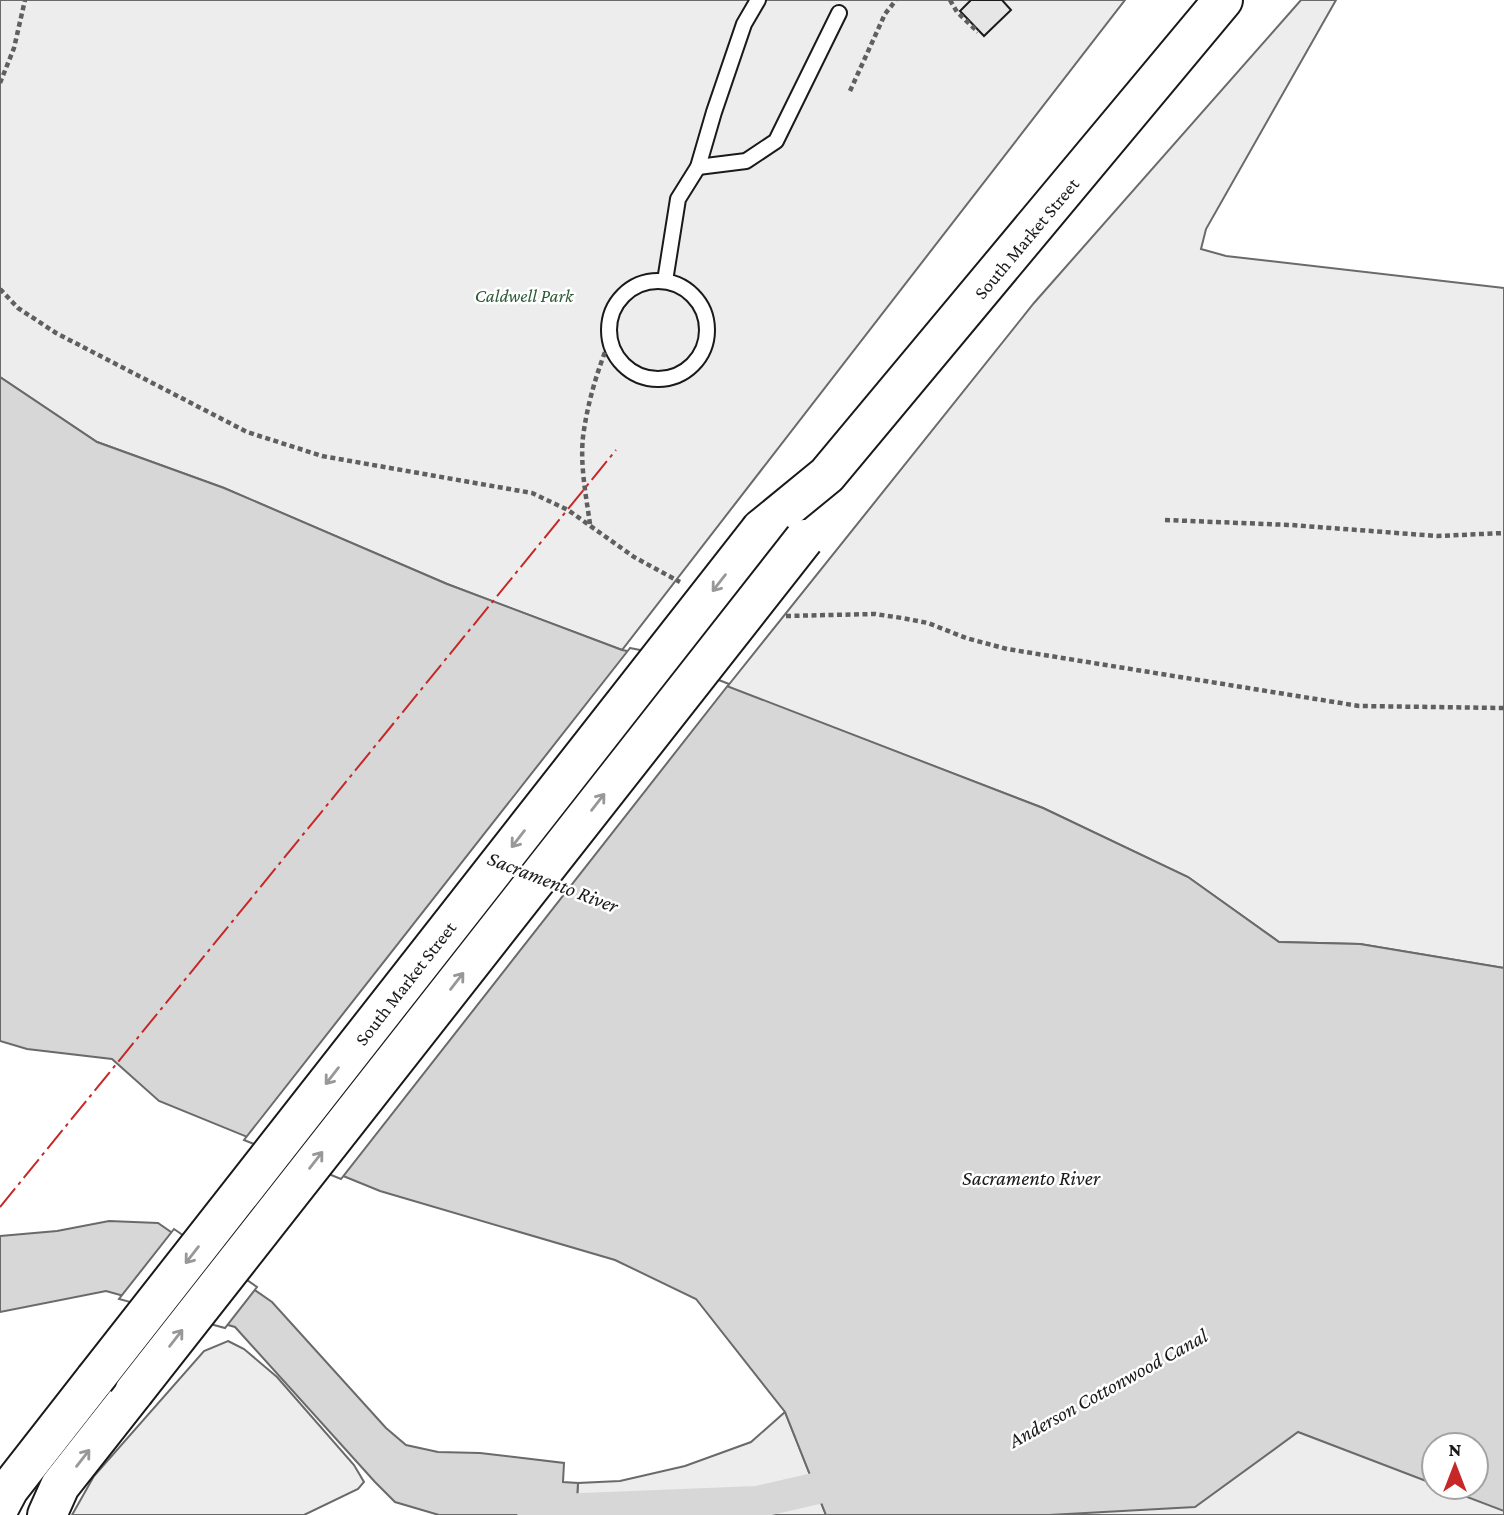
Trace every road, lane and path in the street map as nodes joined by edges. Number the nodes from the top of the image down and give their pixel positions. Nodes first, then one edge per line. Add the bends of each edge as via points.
1 (25, 0) edge
2 (758, 0) edge
3 (896, 0) edge
4 (950, 0) edge
5 (1223, 0) edge
6 (839, 13) dead end
7 (978, 32) dead end
8 (0, 83) edge
9 (850, 91) dead end
10 (698, 167) junction
11 (665, 281) junction
12 (610, 342) junction
13 (827, 475) junction
14 (1165, 520) dead end
15 (590, 524) dead end
16 (1504, 533) edge
17 (0, 1506) edge
18 (47, 1515) edge

1 - 8 path
2 - 10 lane via 744,24
3 - 9 path via 885,14
4 - 7 path
5 - 13 main road, South Market Street
6 - 10 lane via 776,141 746,161
10 - 11 lane via 678,199
11 - 12 lane via 649,281 622,297 612,310
11 - 12 lane via 695,296 704,310 708,326 699,358 688,370 657,380 626,369
12 - 15 path via 583,437
13 -> 17 main road, South Market Street, bridge via 761,529
18 -> 13 main road, South Market Street, bridge via 60,1486 804,540
14 - 16 path via 1437,536

